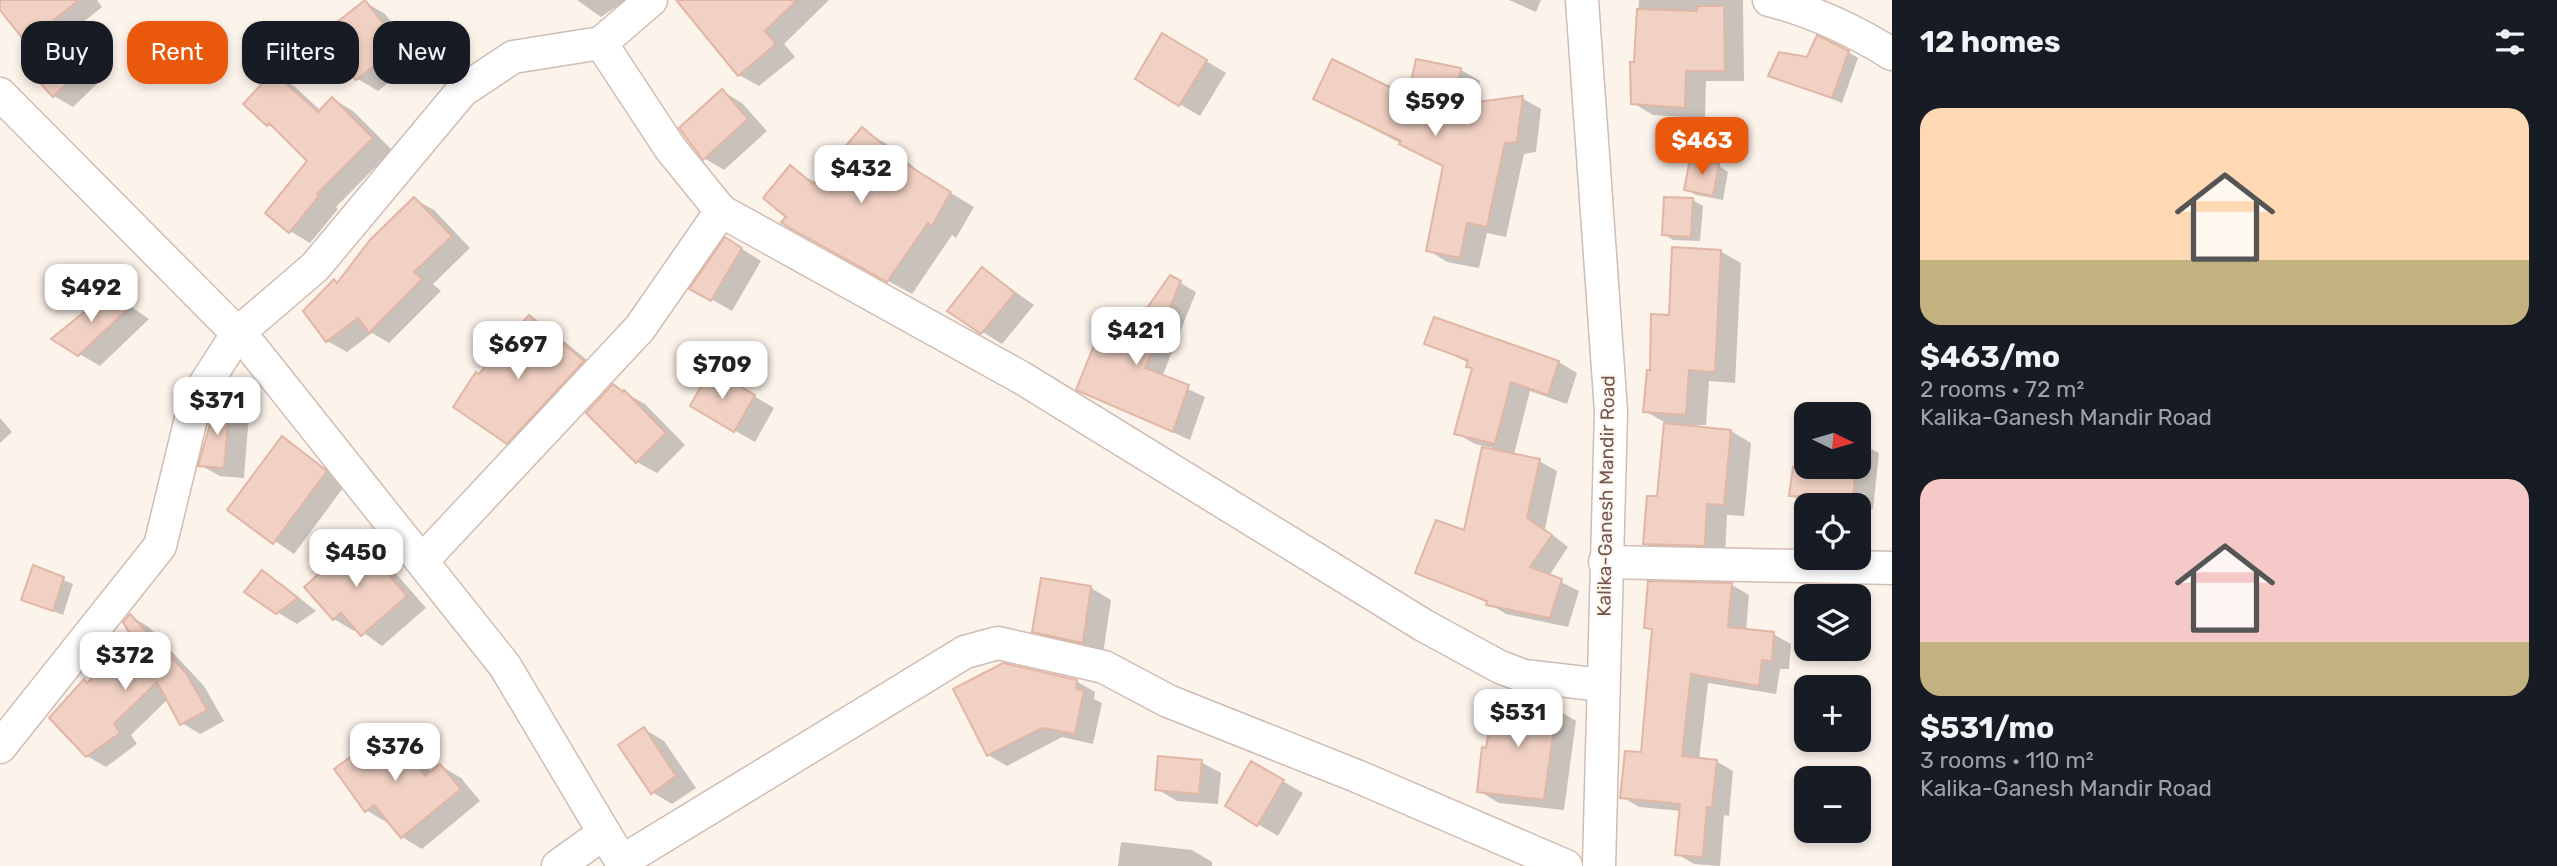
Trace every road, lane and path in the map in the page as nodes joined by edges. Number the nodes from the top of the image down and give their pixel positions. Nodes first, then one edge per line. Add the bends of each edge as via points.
1 (651, 0) edge
2 (1582, 0) edge
3 (1769, 0) edge
4 (601, 43) junction
5 (1892, 54) edge
6 (0, 94) edge
7 (721, 211) junction
8 (238, 333) junction
9 (422, 561) junction
10 (1605, 562) junction
11 (1892, 568) edge
12 (1602, 685) junction
13 (0, 747) edge
14 (604, 833) junction
15 (622, 864) edge
16 (558, 866) edge
17 (1566, 866) edge
18 (1599, 866) edge

1 - 4 street
2 - 10 street, Kalika-Ganesh Mandir Road via 1611,411
3 - 5 street via 1802,8
4 - 7 street via 670,148
4 - 8 street via 513,57 463,91 315,267
6 - 8 street
7 - 9 street via 640,328
7 - 12 street via 1022,378 1423,625 1500,667 1524,676
8 - 9 street
8 - 13 street via 196,398 160,546
9 - 14 street via 505,666
10 - 11 street
10 - 12 street, Kalika-Ganesh Mandir Road
12 - 18 street, Kalika-Ganesh Mandir Road
14 - 15 street
14 - 16 street
15 - 17 street via 965,652 998,643 1104,667 1168,701

